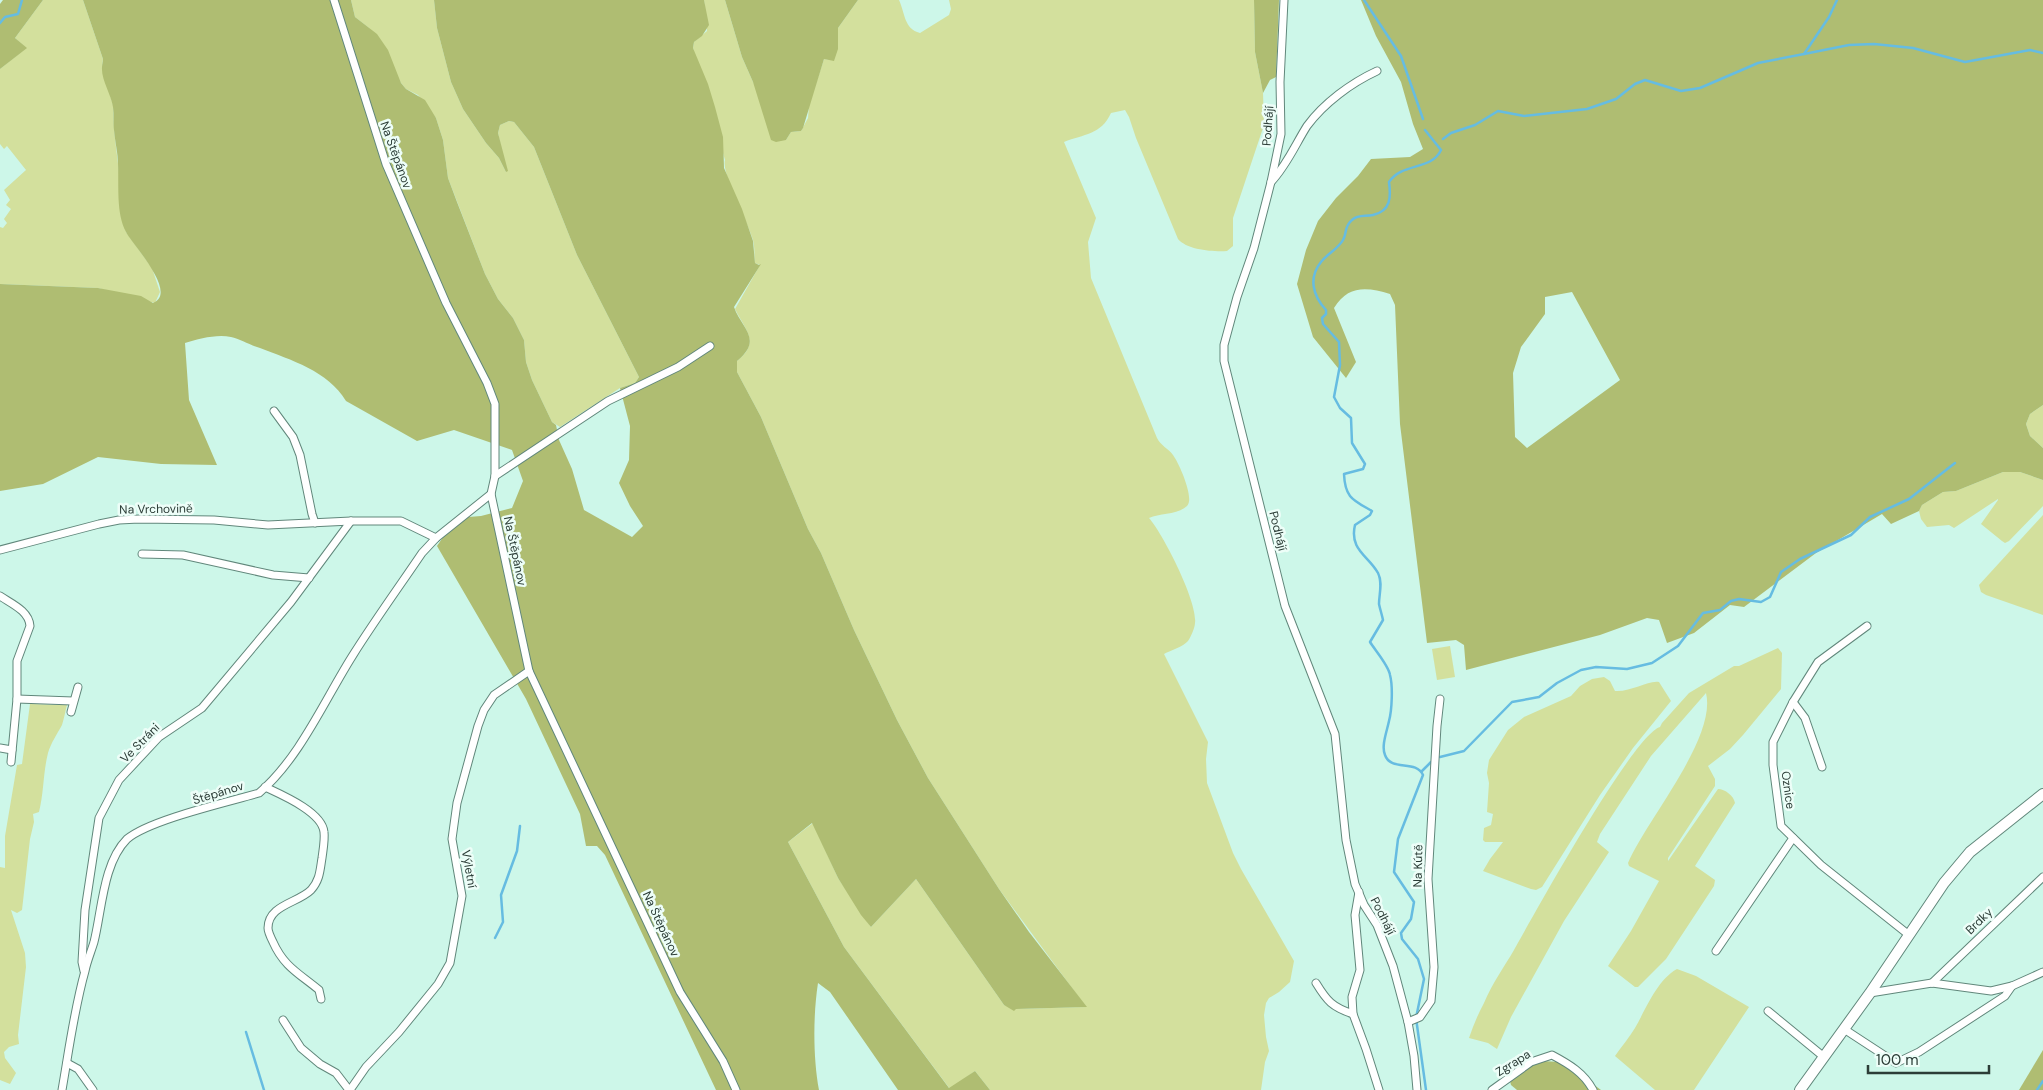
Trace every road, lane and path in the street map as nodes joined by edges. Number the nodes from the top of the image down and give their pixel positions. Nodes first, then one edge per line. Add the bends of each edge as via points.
1 (334, 0) edge
2 (1284, 0) edge
3 (1377, 71) dead end
4 (1271, 182) junction
5 (710, 346) dead end
6 (274, 411) dead end
7 (495, 476) junction
8 (491, 494) junction
9 (351, 521) junction
10 (315, 523) junction
11 (436, 538) junction
12 (0, 550) edge
13 (142, 554) dead end
14 (309, 578) junction
15 (0, 596) edge
16 (1867, 626) dead end
17 (529, 672) junction
18 (78, 687) dead end
19 (17, 699) junction
20 (1440, 699) dead end
21 (73, 701) junction
22 (1793, 702) junction
23 (71, 712) dead end
24 (0, 748) edge
25 (12, 750) junction
26 (11, 762) dead end
27 (1822, 767) dead end
28 (265, 787) junction
29 (2043, 794) edge
30 (1792, 838) junction
31 (2043, 877) edge
32 (1359, 892) junction
33 (1909, 935) junction
34 (1716, 951) dead end
35 (84, 971) junction
36 (2043, 972) edge
37 (1316, 983) dead end
38 (1932, 983) junction
39 (2012, 986) junction
40 (1870, 993) junction
41 (320, 1000) dead end
42 (1768, 1011) dead end
43 (1353, 1014) junction
44 (283, 1020) dead end
45 (1411, 1022) junction
46 (1844, 1029) junction
47 (1824, 1057) junction
48 (67, 1063) junction
49 (62, 1090) edge
50 (93, 1090) edge
51 (350, 1090) edge
52 (736, 1090) edge
53 (1378, 1090) edge
54 (1417, 1090) edge
55 (1492, 1090) edge
56 (1593, 1090) edge
57 (1800, 1090) edge

1 - 7 street, Na Štěpánov via 386,164 434,276 495,404
2 - 4 street, Podhájí via 1281,134
3 - 4 street via 1348,88 1308,125
4 - 32 street, Podhájí via 1224,345 1224,361 1285,606 1335,734 1346,840
5 - 7 street via 678,367 608,401
6 - 10 street via 293,437 300,455
7 - 8 street, Na Štěpánov
8 - 11 street, Štěpánov
8 - 17 street, Na Štěpánov
9 - 10 street, Na Vrchovině
9 - 11 street, Na Vrchovině via 401,521
9 - 14 street, Ve Stráni
10 - 12 street, Na Vrchovině via 268,525 214,520 119,520
11 - 28 street, Štěpánov via 422,553 353,655 319,714 279,773
13 - 14 street via 182,554 273,575
14 - 35 street, Ve Stráni via 202,708 159,737 119,780 99,818 85,910
15 - 19 street via 24,613 30,626 17,661
16 - 22 street, Oznice via 1818,662
17 - 51 street, Výletní via 494,695 484,710 457,803 452,839 462,896 450,963 438,984
17 - 52 street, Na Štěpánov via 680,992 723,1061
18 - 21 street
19 - 21 street
19 - 25 street
20 - 45 street, Na Kútě via 1428,880 1434,967 1431,1001 1420,1017
21 - 23 street
22 - 27 street via 1805,718
22 - 30 street, Oznice via 1773,742 1781,826
24 - 25 street
25 - 26 street
28 - 35 street, Štěpánov via 259,793 170,819 128,838 111,864 94,942
28 - 41 street via 318,819 324,832 318,880 304,896 274,912 269,919 268,930 286,964 319,990
29 - 33 street via 1970,852 1944,883
30 - 33 street, Oznice
30 - 34 street
31 - 38 street, Brdky
32 - 43 street via 1355,915 1360,970 1352,997
32 - 45 street, Podhájí via 1385,945
33 - 40 street
35 - 48 street, Štěpánov
36 - 39 street
37 - 43 street via 1334,1008
38 - 39 street via 1991,991
38 - 40 street
39 - 46 street via 2006,996 1896,1064
40 - 46 street
42 - 47 street
43 - 53 street
44 - 51 street via 302,1048 336,1073
45 - 54 street, Podhájí
46 - 47 street
47 - 57 street
48 - 49 street, Štěpánov
48 - 50 street via 78,1070
55 - 56 street, Zgrapa via 1531,1062 1552,1055 1588,1080

